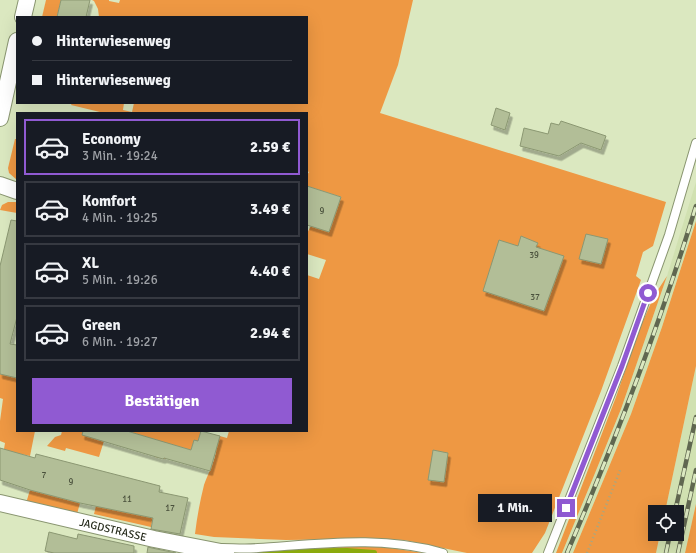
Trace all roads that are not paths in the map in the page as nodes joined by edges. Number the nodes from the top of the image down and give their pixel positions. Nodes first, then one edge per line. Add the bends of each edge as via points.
1 (26, 0) edge
2 (22, 16) edge
3 (16, 46) edge
4 (0, 118) edge
5 (696, 143) edge
6 (0, 186) edge
7 (16, 191) edge
8 (0, 503) edge
9 (206, 548) junction
10 (226, 553) edge
11 (443, 553) edge
12 (548, 553) edge

1 - 2 street
3 - 4 street
5 - 12 lane via 669,235 619,373
6 - 7 street
8 - 9 street, JAGDSTRASSE
9 - 10 street, JAGDSTRASSE
9 - 11 lane via 382,542

